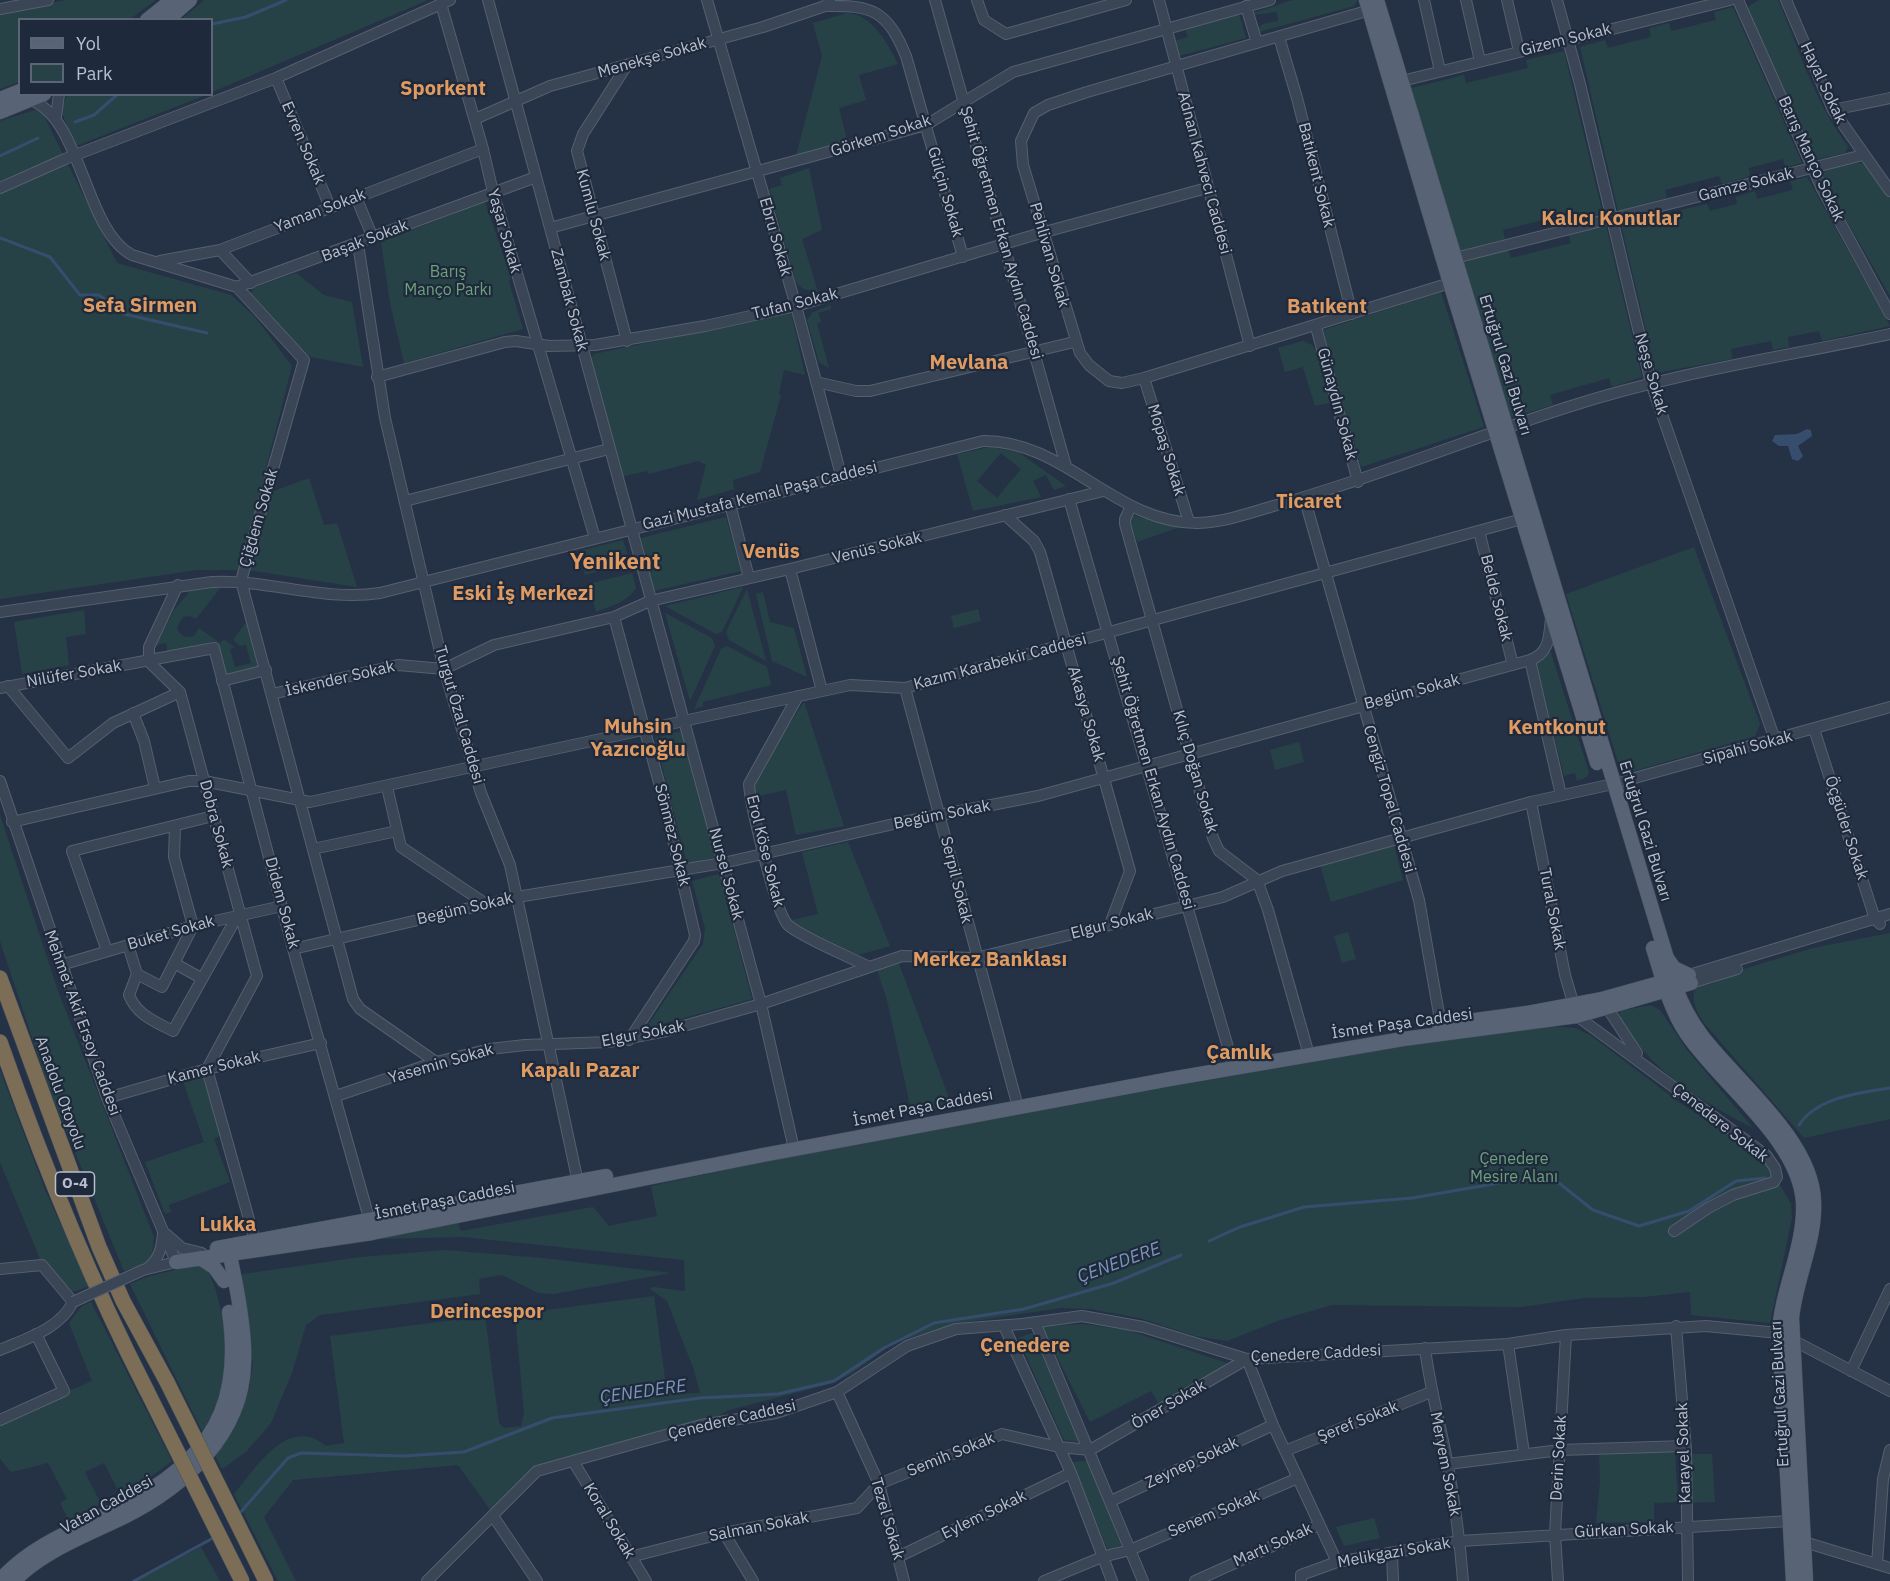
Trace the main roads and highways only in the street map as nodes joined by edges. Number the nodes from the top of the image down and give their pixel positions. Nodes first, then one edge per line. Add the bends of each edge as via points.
1 (171, 0) edge
2 (190, 0) edge
3 (1371, 3) edge
4 (149, 18) edge
5 (169, 18) edge
6 (25, 96) edge
7 (0, 99) edge
8 (0, 112) edge
9 (1500, 429) junction
10 (1609, 785) junction
11 (1661, 957) junction
12 (0, 978) edge
13 (1690, 979) junction
14 (1664, 987) junction
15 (1678, 1009) junction
16 (0, 1042) edge
17 (257, 1245) junction
18 (224, 1251) junction
19 (201, 1256) junction
20 (176, 1262) road end
21 (229, 1278) junction
22 (0, 1580) edge
23 (14, 1581) edge
24 (242, 1581) edge
25 (266, 1581) edge
26 (1793, 1581) edge
27 (1806, 1581) edge

1 - 4 main road
2 - 5 main road
3 - 9 main road, Ertuğrul Gazi Bulvarı via 1450,283
3 - 9 main road, Ertuğrul Gazi Bulvarı via 1402,81 1455,258
6 - 7 main road
6 - 8 main road
9 - 10 main road, Ertuğrul Gazi Bulvarı
9 - 10 main road, Ertuğrul Gazi Bulvarı via 1551,616
10 - 11 main road, Ertuğrul Gazi Bulvarı
11 - 13 main road
11 - 14 main road, Ertuğrul Gazi Bulvarı
11 - 14 main road via 1656,978
12 - 25 highway, Anadolu Otoyolu / O-4, bridge via 99,1247
13 - 14 main road, İsmet Paşa Caddesi
13 - 15 main road
14 - 15 main road
14 - 15 main road, Ertuğrul Gazi Bulvarı
14 - 17 main road, İsmet Paşa Caddesi via 1575,1010 1233,1064 371,1227
15 - 26 main road, Ertuğrul Gazi Bulvarı via 1698,1049 1790,1161 1802,1190 1803,1216 1779,1333
15 - 27 main road, Ertuğrul Gazi Bulvarı via 1791,1141 1813,1188 1814,1213 1794,1303 1793,1340
16 - 24 highway, O-4, bridge via 103,1306
17 - 18 main road, İsmet Paşa Caddesi
17 - 21 main road
18 - 19 main road, İsmet Paşa Caddesi
18 - 21 main road, Vatan Caddesi
19 - 20 main road, İsmet Paşa Caddesi
19 - 21 main road
21 - 22 main road, Vatan Caddesi via 233,1371 212,1434 149,1492 40,1546
21 - 23 main road, Vatan Caddesi via 243,1343 244,1372 233,1414 219,1442 194,1468 149,1503 39,1560

